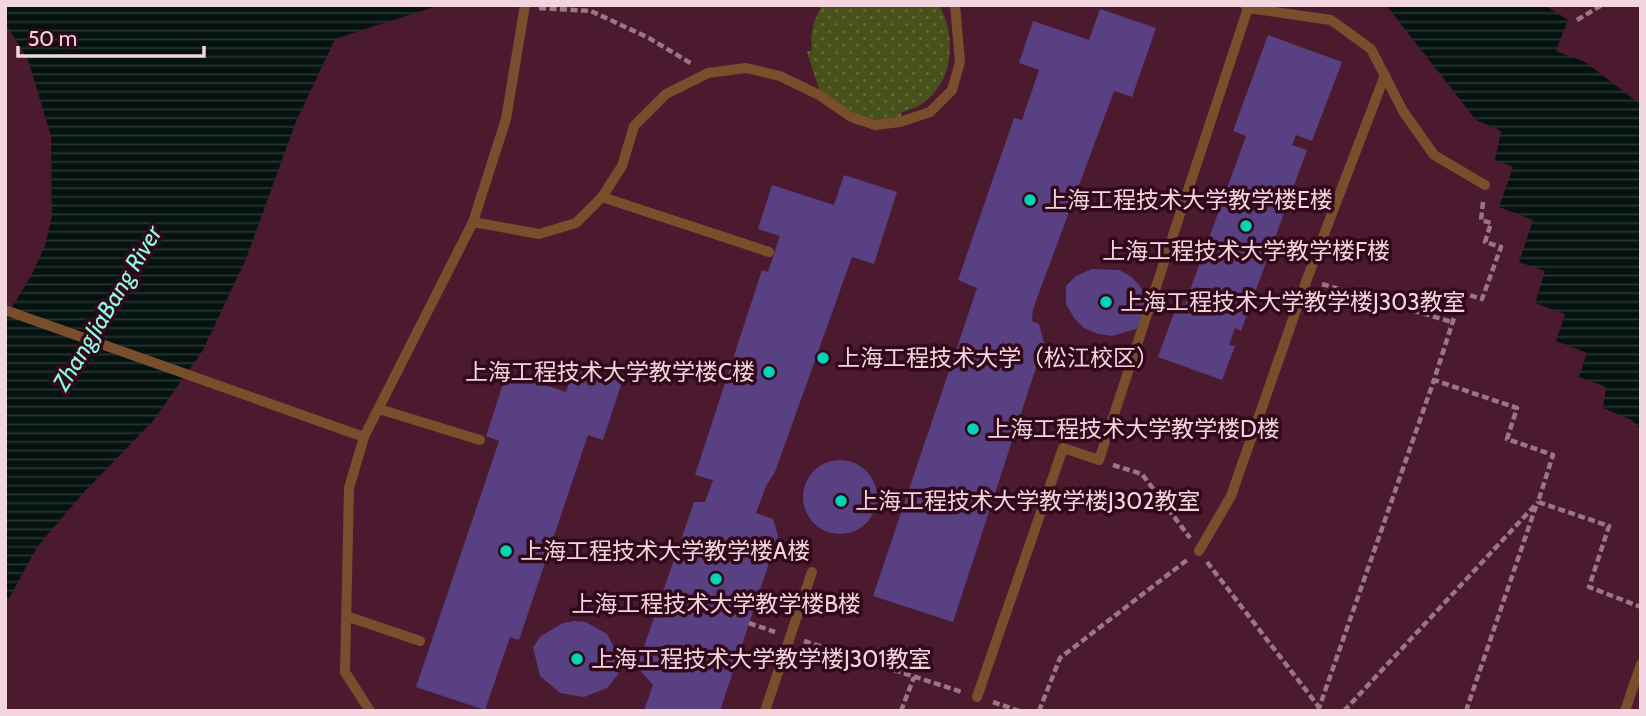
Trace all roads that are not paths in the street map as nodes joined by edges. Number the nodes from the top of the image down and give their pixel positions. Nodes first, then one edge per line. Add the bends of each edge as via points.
1 (955, 5) edge
2 (525, 6) edge
3 (1247, 7) edge
4 (1385, 75) junction
5 (1485, 185) road end
6 (602, 197) junction
7 (473, 222) junction
8 (769, 252) dead end
9 (5, 310) edge
10 (379, 410) junction
11 (364, 438) junction
12 (480, 440) dead end
13 (1199, 551) road end
14 (812, 572) dead end
15 (346, 616) junction
16 (420, 641) dead end
17 (1641, 664) edge
18 (977, 697) road end
19 (370, 711) edge
20 (765, 711) edge
21 (1625, 711) edge

1 - 6 lane via 960,62 952,89 930,112 875,125 780,76 746,68 708,73 666,94 635,126 622,166
2 - 7 lane via 506,119
3 - 4 lane via 1331,20 1371,49
3 - 18 lane via 1099,460 1063,448
4 - 5 lane via 1434,155
4 - 13 lane via 1231,496
6 - 7 lane via 576,223 539,234
6 - 8 lane
7 - 10 lane
9 - 11 lane
10 - 11 lane
10 - 12 lane
11 - 15 lane via 349,488
14 - 20 lane
15 - 16 lane
15 - 19 lane via 345,672
17 - 21 lane

